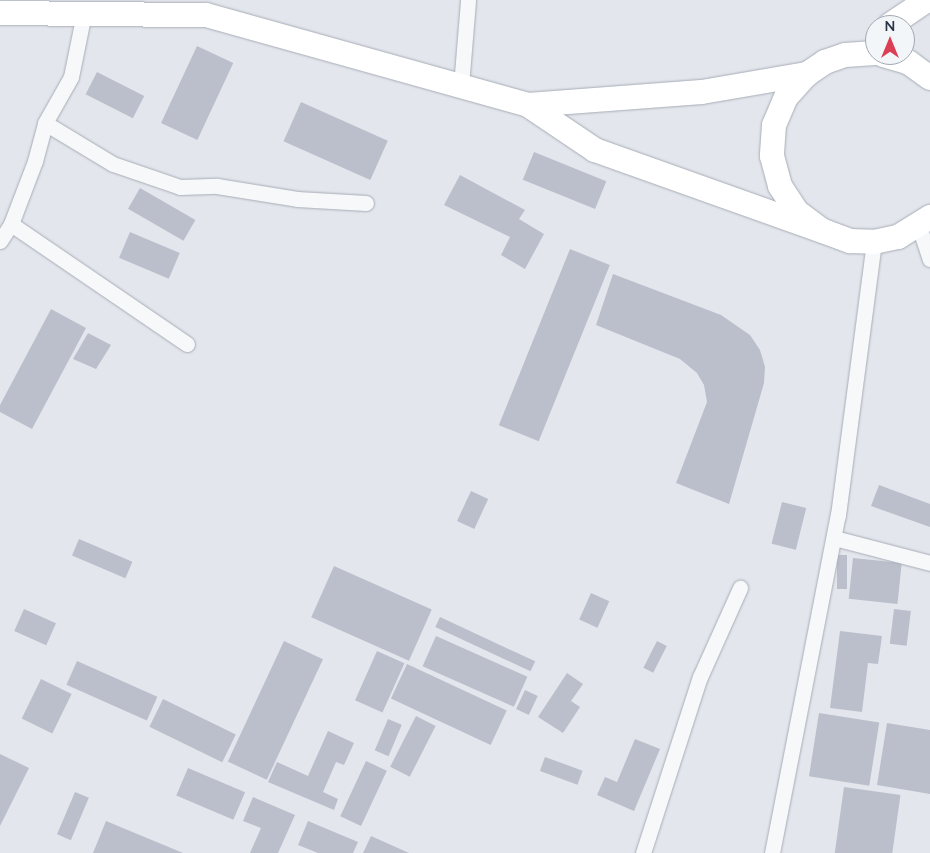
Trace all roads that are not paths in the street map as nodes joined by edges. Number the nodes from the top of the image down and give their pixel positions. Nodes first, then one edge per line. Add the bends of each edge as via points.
1 (468, 0) edge
2 (927, 0) edge
3 (0, 13) edge
4 (84, 14) junction
5 (905, 15) edge
6 (865, 42) edge
7 (865, 54) edge
8 (845, 55) junction
9 (912, 65) edge
10 (807, 74) junction
11 (930, 78) edge
12 (461, 86) junction
13 (528, 105) junction
14 (45, 123) junction
15 (366, 203) dead end
16 (924, 222) edge
17 (10, 224) junction
18 (0, 241) edge
19 (850, 241) junction
20 (874, 242) junction
21 (930, 259) edge
22 (187, 344) dead end
23 (834, 538) junction
24 (930, 563) edge
25 (740, 588) dead end
26 (643, 853) edge
27 (772, 853) edge

1 - 12 street
2 - 5 main road
3 - 4 main road
4 - 12 main road via 206,15
4 - 14 street via 71,77
6 - 8 main road
7 - 8 main road
8 - 10 main road
9 - 11 main road
10 - 13 main road via 702,92
10 - 19 main road via 786,97 774,125 772,156 778,178 796,212 821,230
12 - 13 main road
13 - 19 main road via 595,150
14 - 15 street via 113,164 180,187 217,186 297,199
14 - 17 street via 35,161
16 - 20 main road via 898,237
16 - 21 street
17 - 18 street
17 - 22 street
19 - 20 main road
20 - 23 street
23 - 24 street
23 - 27 street
25 - 26 street via 700,677

